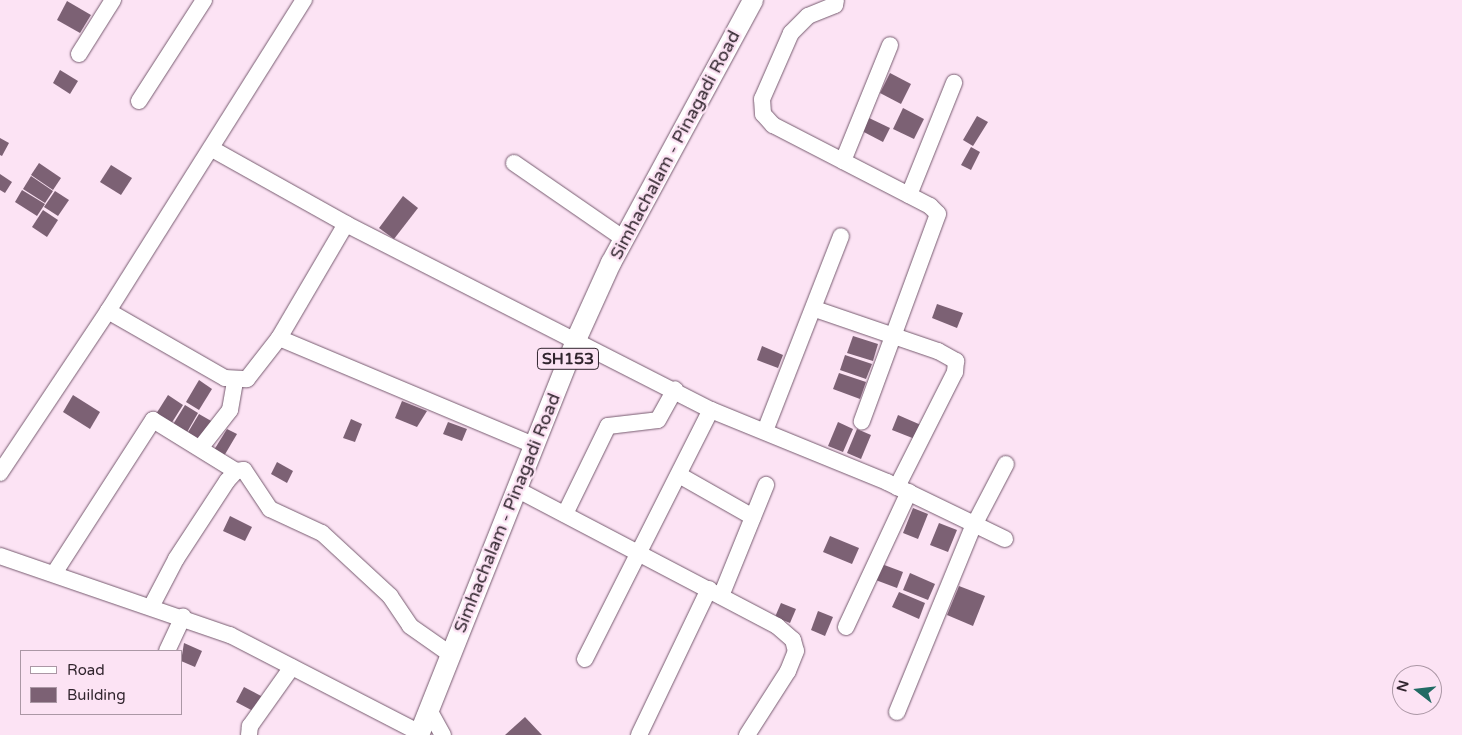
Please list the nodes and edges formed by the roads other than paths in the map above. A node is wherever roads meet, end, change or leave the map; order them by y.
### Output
1 (113, 0) edge
2 (204, 0) edge
3 (303, 0) edge
4 (753, 0) edge
5 (836, 0) edge
6 (890, 45) dead end
7 (79, 54) dead end
8 (954, 83) dead end
9 (139, 101) dead end
10 (212, 149) junction
11 (843, 161) junction
12 (514, 163) dead end
13 (909, 195) junction
14 (346, 224) junction
15 (841, 236) dead end
16 (624, 239) junction
17 (815, 309) junction
18 (108, 311) junction
19 (279, 338) junction
20 (893, 338) junction
21 (576, 340) junction
22 (235, 381) junction
23 (675, 389) junction
24 (711, 410) junction
25 (862, 421) dead end
26 (765, 430) junction
27 (534, 445) junction
28 (201, 447) junction
29 (1006, 464) dead end
30 (236, 470) junction
31 (0, 473) edge
32 (679, 475) junction
33 (766, 485) dead end
34 (518, 490) junction
35 (903, 490) junction
36 (566, 514) junction
37 (753, 517) junction
38 (974, 527) junction
39 (1005, 539) dead end
40 (641, 553) junction
41 (0, 556) edge
42 (55, 572) junction
43 (715, 592) junction
44 (152, 606) junction
45 (182, 617) junction
46 (846, 627) dead end
47 (167, 650) edge
48 (450, 654) junction
49 (585, 660) dead end
50 (292, 667) junction
51 (429, 710) junction
52 (897, 712) dead end
53 (419, 734) edge
54 (249, 735) edge
55 (443, 735) edge
56 (639, 735) edge
57 (748, 735) edge

1 - 7 street
2 - 9 street
3 - 10 street
4 - 16 main road, Simhachalam - Pinagadi Road / SH153
5 - 11 street
6 - 11 street
8 - 13 street
10 - 14 street
10 - 18 street
11 - 13 street
12 - 16 street
13 - 20 street
14 - 19 street
14 - 21 street
15 - 17 street
16 - 21 main road, Simhachalam - Pinagadi Road / SH153
17 - 20 street
17 - 26 street
18 - 22 street
18 - 31 street
19 - 22 street
19 - 27 street
20 - 25 street
20 - 35 street
21 - 23 street
21 - 27 main road, Simhachalam - Pinagadi Road / SH153
22 - 28 street
23 - 24 street
23 - 36 street
24 - 26 street
24 - 32 street
26 - 35 street
27 - 34 main road, Simhachalam - Pinagadi Road / SH153
28 - 30 street
28 - 42 street
29 - 38 street
30 - 44 street
30 - 48 street
32 - 37 street
32 - 40 street
33 - 37 street
34 - 36 street
34 - 48 main road, Simhachalam - Pinagadi Road / SH153
35 - 38 street
35 - 46 street
36 - 40 street
37 - 43 street
38 - 39 street
38 - 52 street
40 - 43 street
40 - 49 street
41 - 42 street
42 - 44 street
43 - 56 street
43 - 57 street
44 - 45 street
45 - 47 street
45 - 50 street
48 - 51 main road, Simhachalam - Pinagadi Road / SH153
50 - 53 street
50 - 54 street
51 - 53 main road, Simhachalam - Pinagadi Road / SH153
51 - 55 street

